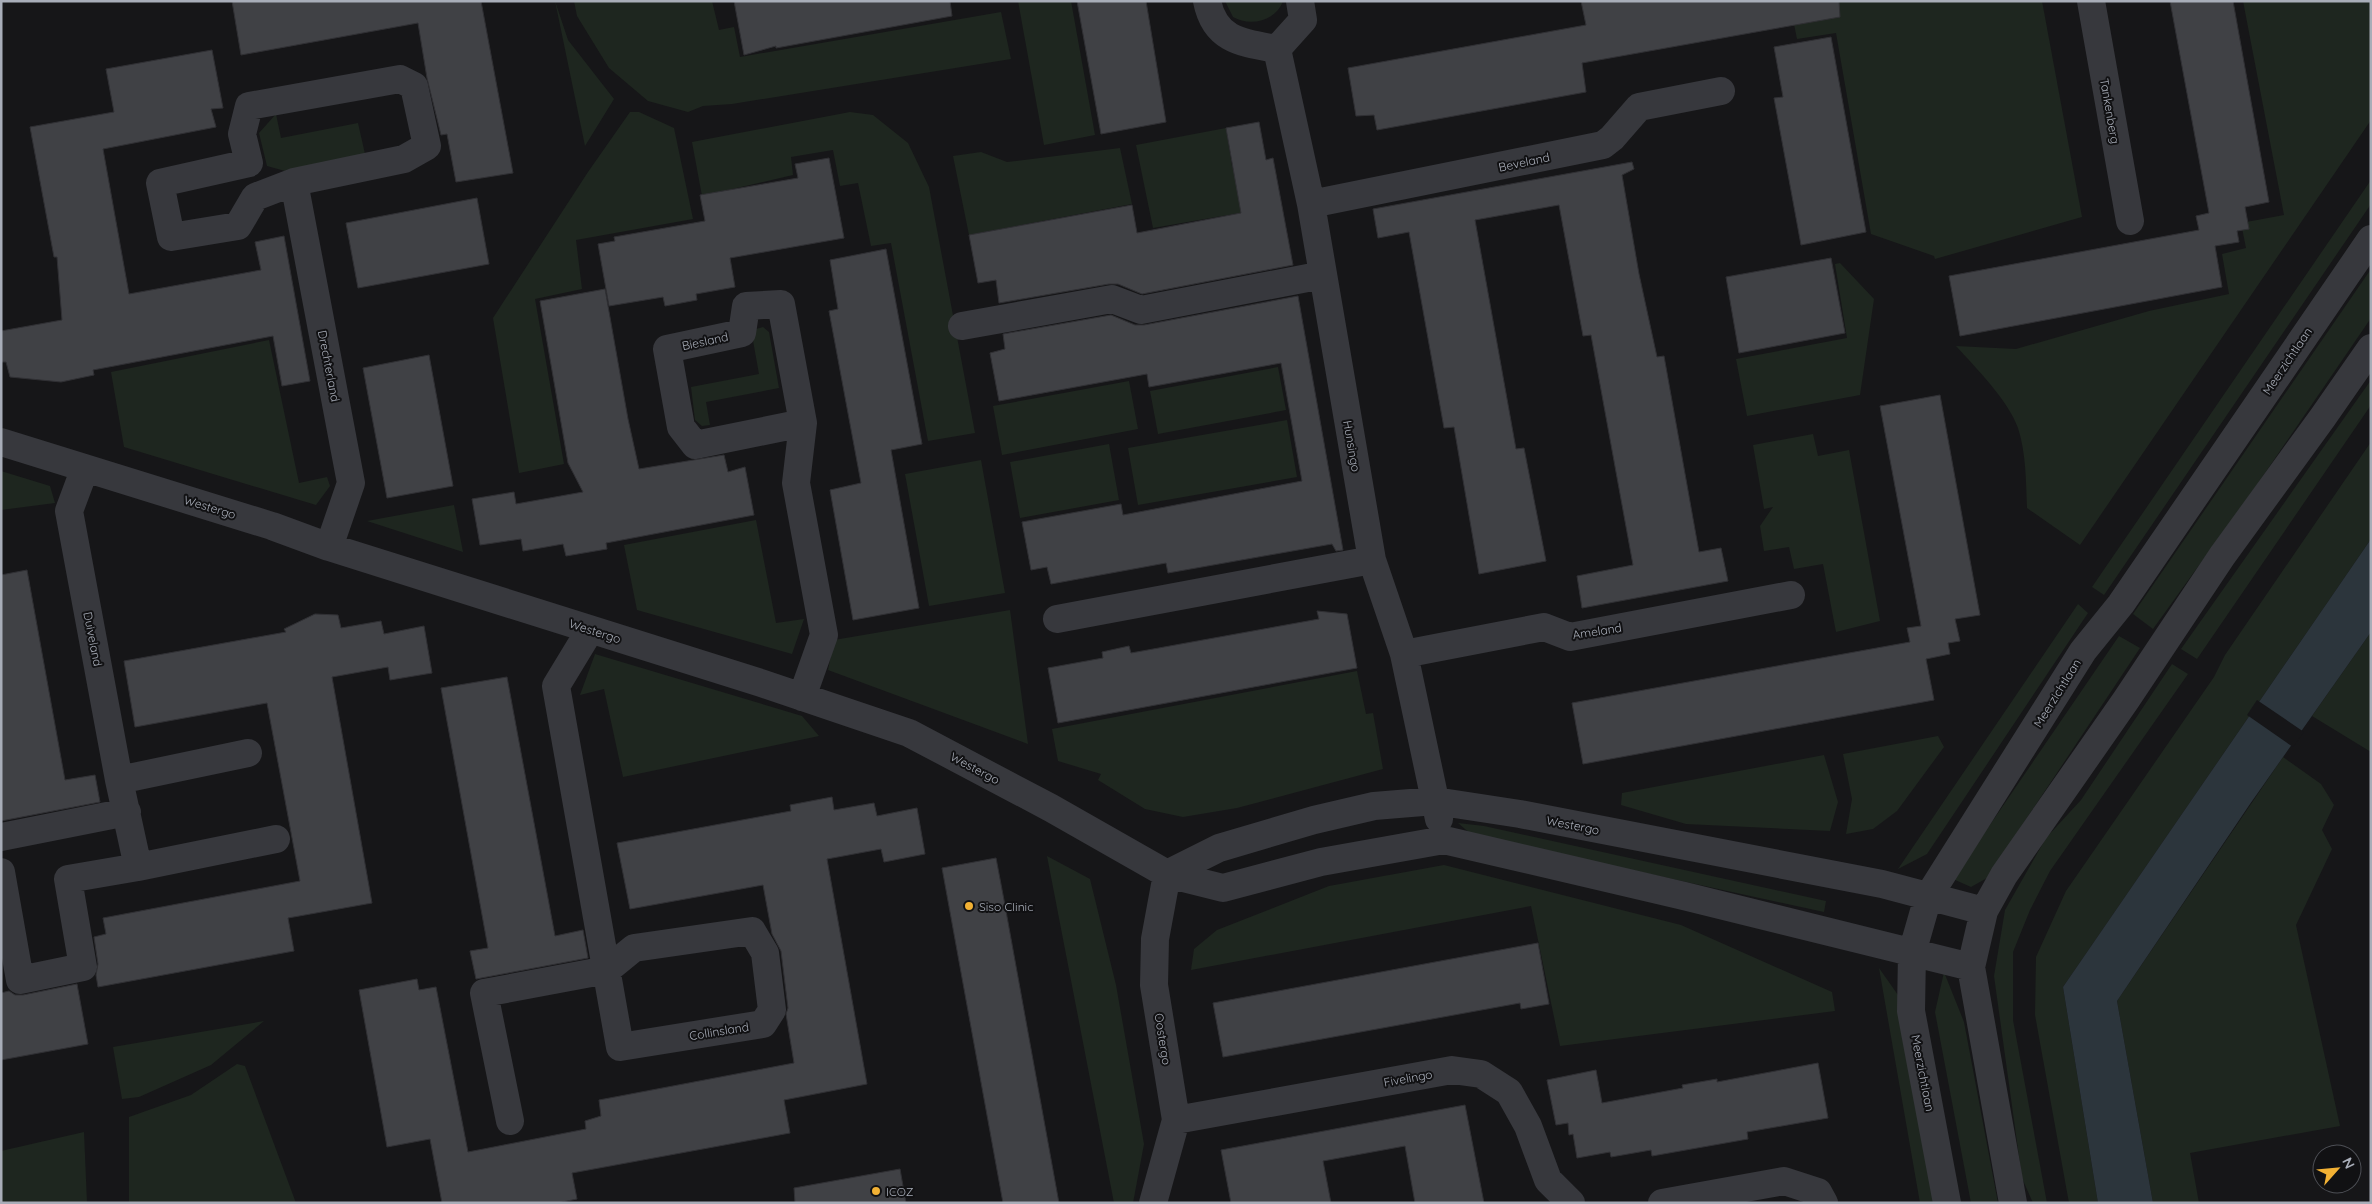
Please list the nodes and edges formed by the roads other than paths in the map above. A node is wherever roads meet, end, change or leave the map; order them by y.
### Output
1 (1207, 1) edge
2 (1300, 1) edge
3 (2091, 1) edge
4 (1277, 49) junction
5 (1720, 91) dead end
6 (249, 162) junction
7 (294, 182) junction
8 (256, 197) junction
9 (1311, 204) junction
10 (2130, 222) dead end
11 (2371, 239) edge
12 (1323, 275) junction
13 (962, 326) dead end
14 (2371, 348) edge
15 (802, 423) junction
16 (1, 442) edge
17 (85, 468) junction
18 (329, 547) junction
19 (1372, 560) junction
20 (1791, 595) dead end
21 (1056, 619) dead end
22 (590, 630) junction
23 (1404, 654) junction
24 (802, 697) junction
25 (248, 753) dead end
26 (120, 780) junction
27 (1435, 801) junction
28 (127, 812) junction
29 (1, 837) edge
30 (276, 839) dead end
31 (1444, 840) junction
32 (138, 867) junction
33 (1, 872) edge
34 (1167, 874) junction
35 (1928, 896) junction
36 (1984, 911) junction
37 (1912, 953) junction
38 (1971, 967) junction
39 (607, 970) junction
40 (1176, 1120) junction
41 (510, 1121) dead end
42 (1153, 1203) edge
43 (1571, 1203) edge
44 (1662, 1203) edge
45 (1824, 1203) edge
46 (1947, 1203) edge
47 (2013, 1203) edge

1 - 4 street
2 - 4 street
3 - 10 street, Tankenberg
4 - 9 street, Hunsingo
5 - 9 street, Beveland
6 - 7 street
6 - 8 street
6 - 8 street
7 - 8 street
7 - 18 street, Drechterland
9 - 12 street, Hunsingo
11 - 35 street, Meerzichtlaan
12 - 13 street
12 - 19 street, Hunsingo
14 - 36 street
15 - 15 street, Biesland
15 - 24 street, Biesland
16 - 17 street, Westergo
17 - 18 street, Westergo
17 - 26 street, Duiveland
18 - 22 street, Westergo
19 - 21 street
19 - 23 street, Hunsingo
20 - 23 street, Ameland
22 - 24 street, Westergo
22 - 39 street, Collinsland
23 - 27 street, Hunsingo
24 - 34 street, Westergo
25 - 26 street
26 - 28 street, Duiveland
27 - 31 street, Hunsingo
27 - 34 street, Westergo
27 - 35 street, Westergo
28 - 29 street
28 - 32 street, Duiveland
30 - 32 street
31 - 34 street, Westergo
31 - 37 street, Westergo
32 - 33 street
34 - 40 street, Oostergo
35 - 36 street, Westergo
35 - 37 street, Meerzichtlaan
36 - 38 street
37 - 38 street, Westergo
37 - 46 street, Meerzichtlaan
38 - 47 street
39 - 39 street, Collinsland
39 - 41 street, Collinsland
40 - 42 street, Oostergo
40 - 43 street, Fivelingo
44 - 45 street

